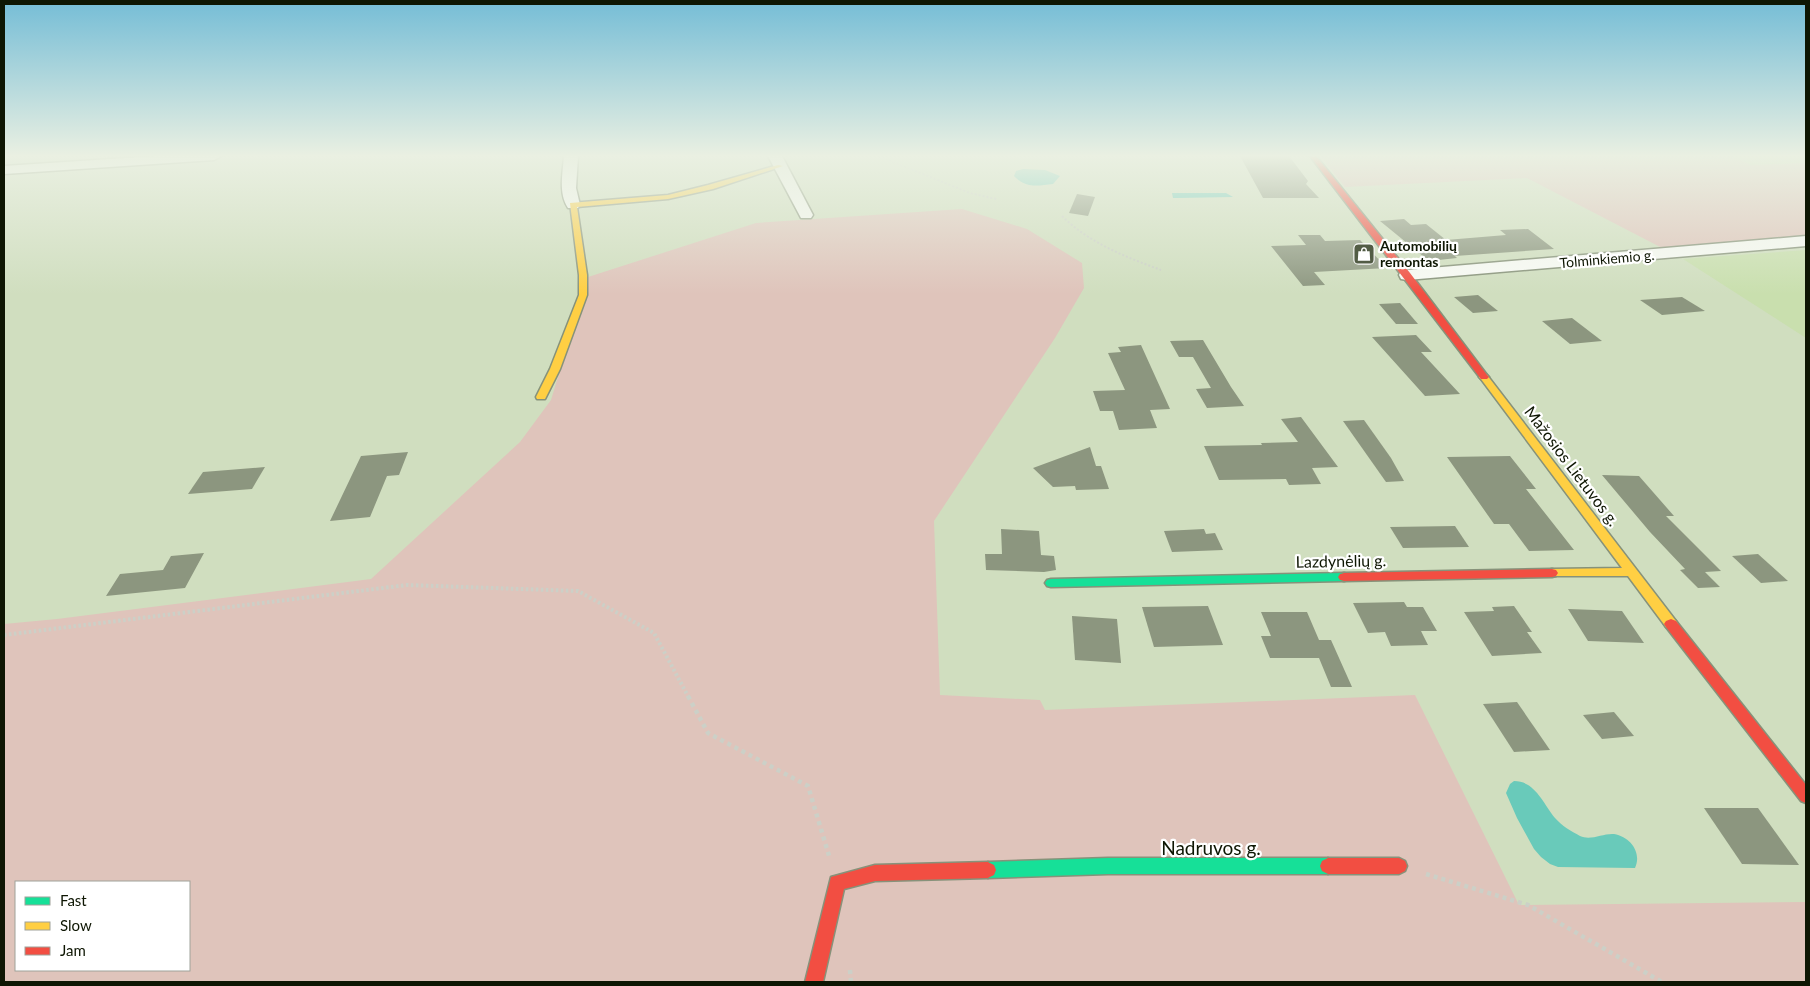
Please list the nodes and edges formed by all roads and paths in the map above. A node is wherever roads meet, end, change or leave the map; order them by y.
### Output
1 (572, 202) edge
2 (587, 202) edge
3 (799, 202) edge
4 (1349, 202) edge
5 (573, 205) junction
6 (806, 215) dead end
7 (1062, 216) dead end
8 (1806, 241) edge
9 (1161, 270) dead end
10 (1407, 275) junction
11 (541, 397) dead end
12 (1631, 572) junction
13 (1052, 583) dead end
14 (4, 635) edge
15 (808, 786) dead end
16 (1806, 796) edge
17 (1399, 866) joint
18 (814, 982) edge
19 (1662, 982) edge

1 - 5 street
2 - 5 street
3 - 6 street
4 - 10 street, Mažosios Lietuvos g.
5 - 11 street
7 - 9 path
8 - 10 street, Tolminkiemio g.
10 - 12 street, Mažosios Lietuvos g.
12 - 13 street, Lazdynėlių g.
12 - 16 street, Mažosios Lietuvos g.
14 - 15 path
17 - 18 street, Nadruvos g.
17 - 19 path

